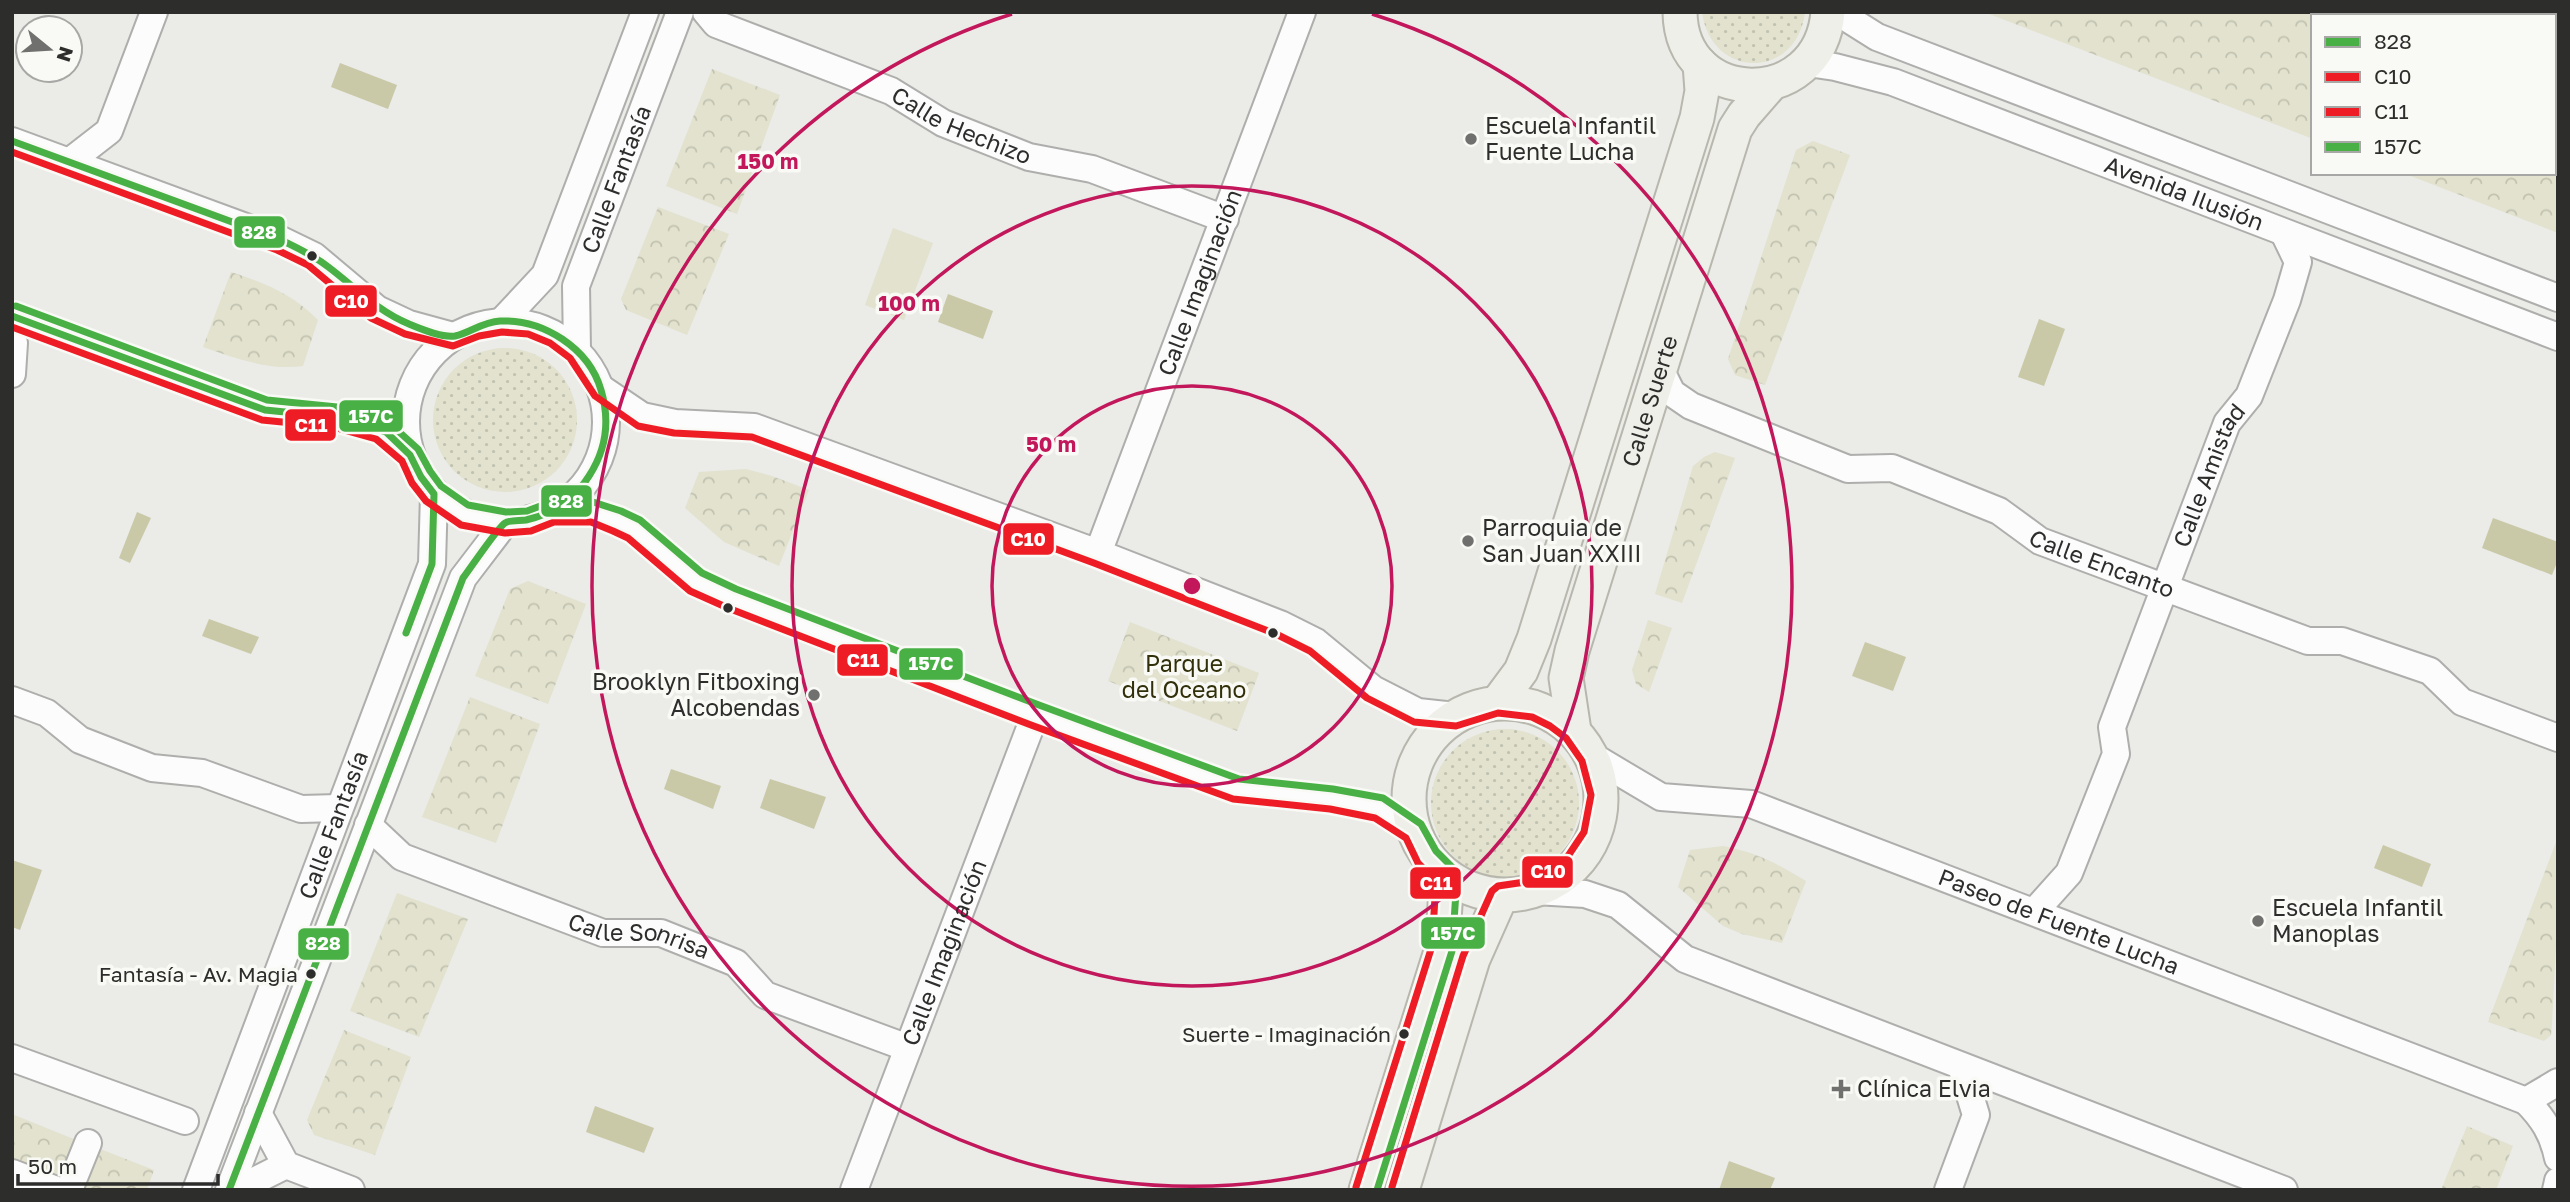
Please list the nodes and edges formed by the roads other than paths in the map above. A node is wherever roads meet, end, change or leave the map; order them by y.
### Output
1 (154, 12) edge
2 (645, 12) edge
3 (680, 12) edge
4 (706, 12) edge
5 (1302, 12) edge
6 (1828, 12) edge
7 (1843, 12) edge
8 (1676, 16) edge
9 (1808, 63) junction
10 (1700, 64) junction
11 (1771, 85) junction
12 (12, 141) edge
13 (69, 162) junction
14 (1225, 219) junction
15 (2284, 233) junction
16 (2558, 298) edge
17 (12, 316) edge
18 (502, 321) junction
19 (453, 336) junction
20 (12, 337) edge
21 (2558, 337) edge
22 (577, 350) junction
23 (1660, 369) junction
24 (12, 374) edge
25 (602, 389) junction
26 (410, 455) junction
27 (434, 494) junction
28 (552, 512) junction
29 (505, 523) junction
30 (1098, 553) junction
31 (2166, 587) junction
32 (12, 700) edge
33 (1498, 702) junction
34 (1035, 715) junction
35 (1455, 716) junction
36 (2558, 738) edge
37 (1583, 744) junction
38 (338, 808) junction
39 (368, 825) junction
40 (1414, 831) junction
41 (1447, 877) junction
42 (1536, 891) junction
43 (1501, 896) junction
44 (2035, 911) junction
45 (908, 1048) junction
46 (12, 1058) edge
47 (1961, 1066) junction
48 (2558, 1082) edge
49 (2526, 1101) junction
50 (228, 1103) junction
51 (258, 1113) junction
52 (2558, 1115) edge
53 (185, 1121) junction
54 (88, 1143) dead end
55 (2558, 1158) edge
56 (286, 1166) junction
57 (12, 1173) edge
58 (2558, 1181) edge
59 (199, 1182) edge
60 (56, 1190) edge
61 (69, 1190) edge
62 (229, 1190) edge
63 (236, 1190) edge
64 (351, 1190) edge
65 (854, 1190) edge
66 (1366, 1190) edge
67 (1402, 1190) edge
68 (1948, 1190) edge
69 (2284, 1190) edge
70 (2556, 1190) edge

1 - 13 street
2 - 18 street, Calle Fantasía
3 - 22 street, Calle Fantasía
4 - 14 street, Calle Hechizo
5 - 14 street, Calle Imaginación
6 - 9 main road
7 - 16 street, Avenida Ilusión
8 - 10 main road
9 - 11 main road
9 - 15 street, Avenida Ilusión
10 - 11 main road
10 - 33 main road, Calle Suerte
11 - 23 main road, Calle Suerte
12 - 13 street
13 - 19 street
14 - 30 street, Calle Imaginación
15 - 21 street, Avenida Ilusión
15 - 31 street, Calle Amistad
17 - 26 street
18 - 19 street
18 - 22 street
19 - 26 street
20 - 24 street
22 - 25 street
23 - 31 street, Calle Encanto
23 - 37 main road, Calle Suerte
25 - 28 street
25 - 30 street
26 - 27 street
27 - 29 street
27 - 38 street, Calle Fantasía
28 - 29 street
28 - 34 street
29 - 39 street, Calle Fantasía
30 - 35 street
31 - 36 street, Calle Encanto
31 - 44 street, Calle Amistad
32 - 38 street
33 - 35 main road
33 - 37 main road
34 - 40 street
34 - 45 street, Calle Imaginación
35 - 40 main road
37 - 42 main road
37 - 44 street, Paseo de Fuente Lucha
38 - 50 street, Calle Fantasía
39 - 45 street, Calle Sonrisa
39 - 51 street, Calle Fantasía
40 - 41 main road
41 - 43 main road
41 - 66 main road
42 - 43 main road
42 - 47 street
43 - 67 main road
44 - 49 street, Paseo de Fuente Lucha
45 - 65 street, Calle Imaginación
46 - 53 street
47 - 68 street
47 - 69 street
48 - 49 street
49 - 52 street
49 - 55 street, Paseo de Fuente Lucha
50 - 53 street
50 - 59 street, Calle Fantasía
51 - 56 street
51 - 62 street, Calle Fantasía
53 - 59 street
54 - 61 street
56 - 63 street
56 - 64 street
57 - 60 street
58 - 70 street

